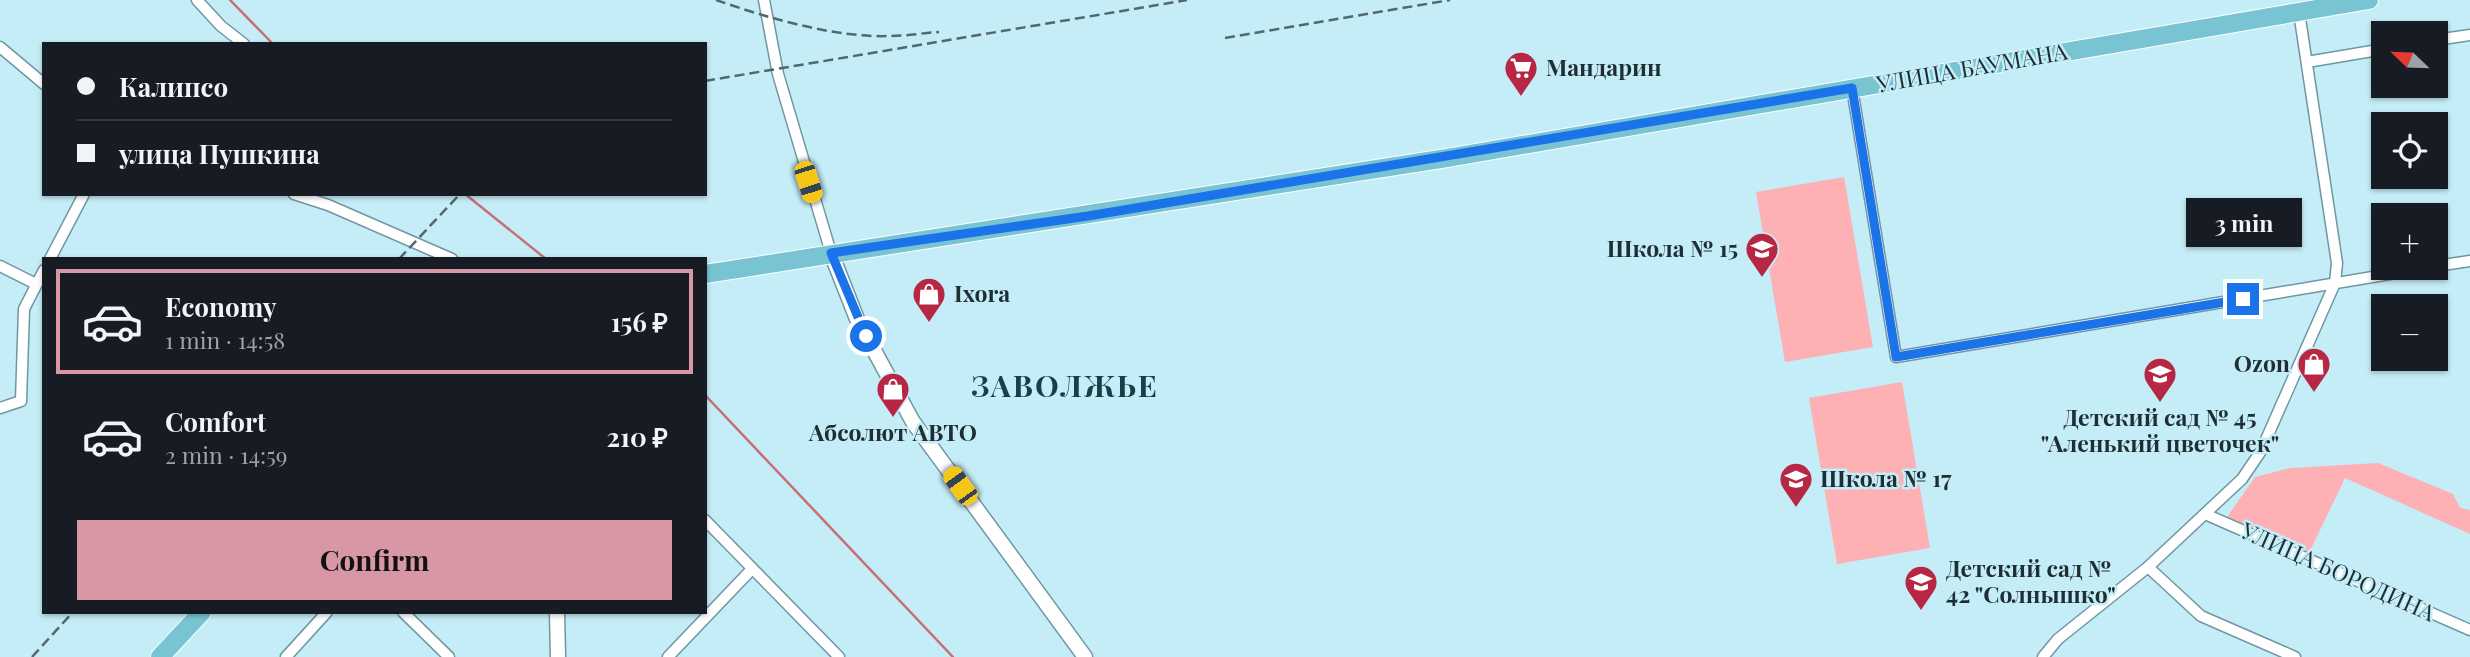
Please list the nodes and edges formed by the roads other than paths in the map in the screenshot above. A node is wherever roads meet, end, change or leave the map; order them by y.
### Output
1 (197, 0) edge
2 (764, 0) edge
3 (2369, 0) edge
4 (2299, 12) junction
5 (2470, 35) edge
6 (2448, 38) edge
7 (241, 42) edge
8 (0, 47) edge
9 (2371, 51) edge
10 (2306, 62) junction
11 (42, 82) edge
12 (1852, 88) junction
13 (83, 196) edge
14 (300, 196) edge
15 (333, 196) edge
16 (328, 205) junction
17 (831, 253) junction
18 (51, 257) edge
19 (447, 257) edge
20 (2470, 261) edge
21 (2448, 264) edge
22 (0, 266) edge
23 (42, 274) edge
24 (707, 274) edge
25 (2371, 277) edge
26 (2335, 283) junction
27 (36, 284) junction
28 (0, 408) edge
29 (2205, 513) junction
30 (707, 522) edge
31 (2148, 567) junction
32 (752, 569) junction
33 (200, 614) edge
34 (325, 614) edge
35 (405, 614) edge
36 (557, 614) edge
37 (2470, 630) edge
38 (160, 657) edge
39 (286, 657) edge
40 (449, 657) edge
41 (558, 657) edge
42 (668, 657) edge
43 (839, 657) edge
44 (1085, 657) edge
45 (2043, 657) edge
46 (2295, 657) edge

1 - 7 street
2 - 17 street
3 - 4 main road, УЛИЦА БАУМАНА
4 - 10 street
4 - 12 main road, УЛИЦА БАУМАНА
5 - 6 street
8 - 11 street
9 - 10 street
10 - 26 street
12 - 17 main road, УЛИЦА БАУМАНА
12 - 26 street
13 - 18 street
14 - 16 street
15 - 16 street
16 - 19 street
17 - 24 main road, УЛИЦА БАУМАНА
17 - 44 street
20 - 21 street
22 - 27 street
23 - 27 street
25 - 26 street
26 - 29 street
27 - 28 street
29 - 31 street
29 - 37 street, УЛИЦА БОРОДИНА
30 - 32 street
31 - 45 street
31 - 46 street
32 - 42 street
32 - 43 street
33 - 38 main road
34 - 39 street
35 - 40 street
36 - 41 street

